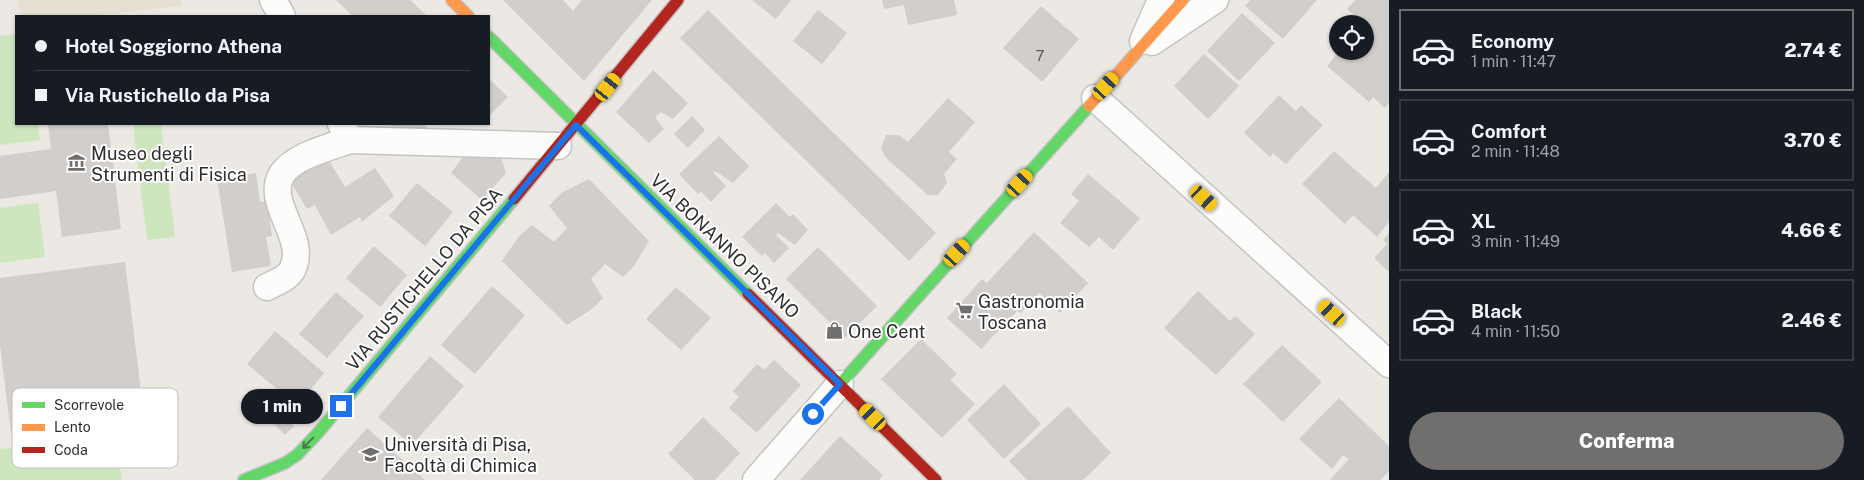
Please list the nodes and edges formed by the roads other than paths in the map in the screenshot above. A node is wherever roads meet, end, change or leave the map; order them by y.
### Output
1 (273, 0) edge
2 (452, 0) edge
3 (678, 0) edge
4 (1161, 0) edge
5 (1183, 0) edge
6 (1215, 0) edge
7 (281, 15) edge
8 (467, 15) edge
9 (490, 38) edge
10 (1138, 50) junction
11 (1096, 98) junction
12 (576, 125) junction
13 (345, 132) edge
14 (558, 146) junction
15 (267, 287) dead end
16 (1389, 364) edge
17 (840, 384) junction
18 (244, 480) edge
19 (756, 480) edge
20 (936, 480) edge

1 - 7 street
2 - 8 street
3 - 12 street, VIA RUSTICHELLO DA PISA
4 - 10 street
5 - 10 street
6 - 10 street
9 - 12 street, VIA BONANNO PISANO
10 - 11 street
11 - 16 street
11 - 17 street
12 - 14 street, VIA RUSTICHELLO DA PISA
12 - 17 street, VIA BONANNO PISANO
13 - 14 street
13 - 15 street
14 -> 18 street, VIA RUSTICHELLO DA PISA
17 - 19 street
17 - 20 street, VIA BONANNO PISANO

